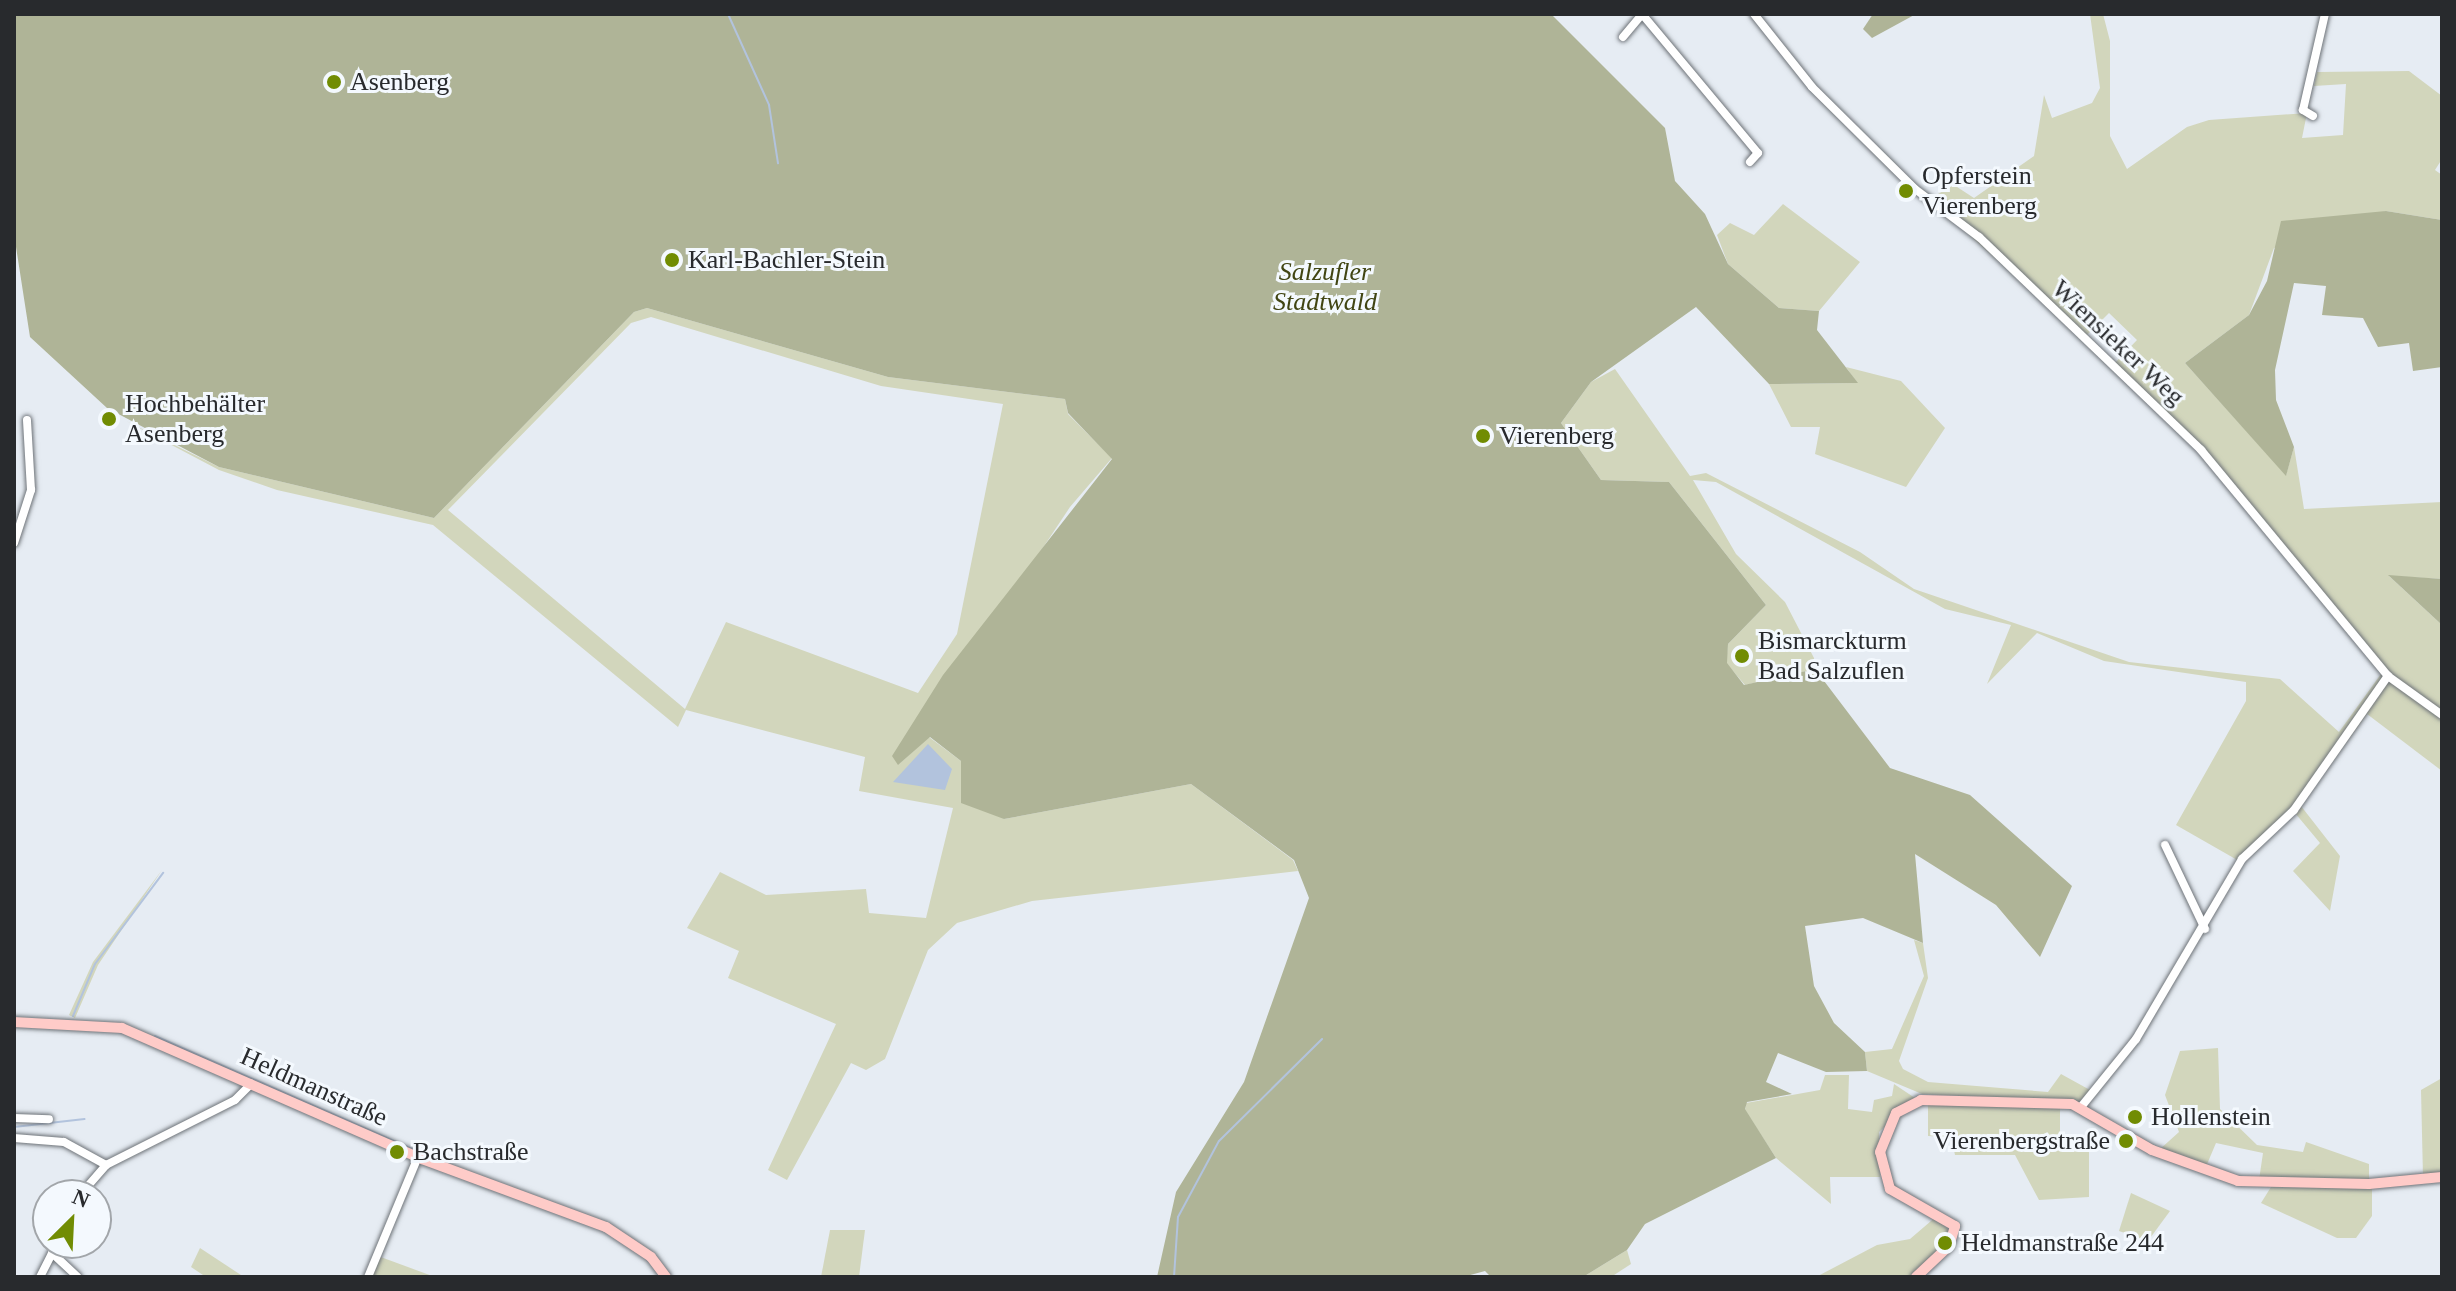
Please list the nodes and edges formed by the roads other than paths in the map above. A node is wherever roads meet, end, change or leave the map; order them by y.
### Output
1 (1754, 14) edge
2 (2325, 14) edge
3 (1623, 37) dead end
4 (2313, 116) dead end
5 (1750, 162) dead end
6 (27, 420) dead end
7 (14, 543) edge
8 (2388, 676) junction
9 (2442, 715) edge
10 (2165, 845) dead end
11 (2205, 929) junction
12 (14, 1022) edge
13 (251, 1084) junction
14 (2081, 1107) junction
15 (14, 1118) edge
16 (49, 1119) dead end
17 (14, 1138) edge
18 (418, 1157) junction
19 (106, 1165) junction
20 (2442, 1177) edge
21 (94, 1179) edge
22 (49, 1259) edge
23 (58, 1259) edge
24 (40, 1277) edge
25 (78, 1277) edge
26 (368, 1277) edge
27 (666, 1277) edge
28 (1916, 1277) edge

1 - 8 street, Wiensieker Weg
2 - 4 street
3 - 5 street
6 - 7 street
8 - 9 street, Wiensieker Weg
8 - 11 street
10 - 11 street
11 - 14 street
12 - 13 main road, Heldmanstraße
13 - 18 main road, Heldmanstraße
13 - 19 street
14 - 20 main road
14 - 28 main road
15 - 16 street
17 - 19 street
18 - 26 street
18 - 27 main road, Heldmanstraße
19 - 21 street
22 - 24 street
23 - 25 street

